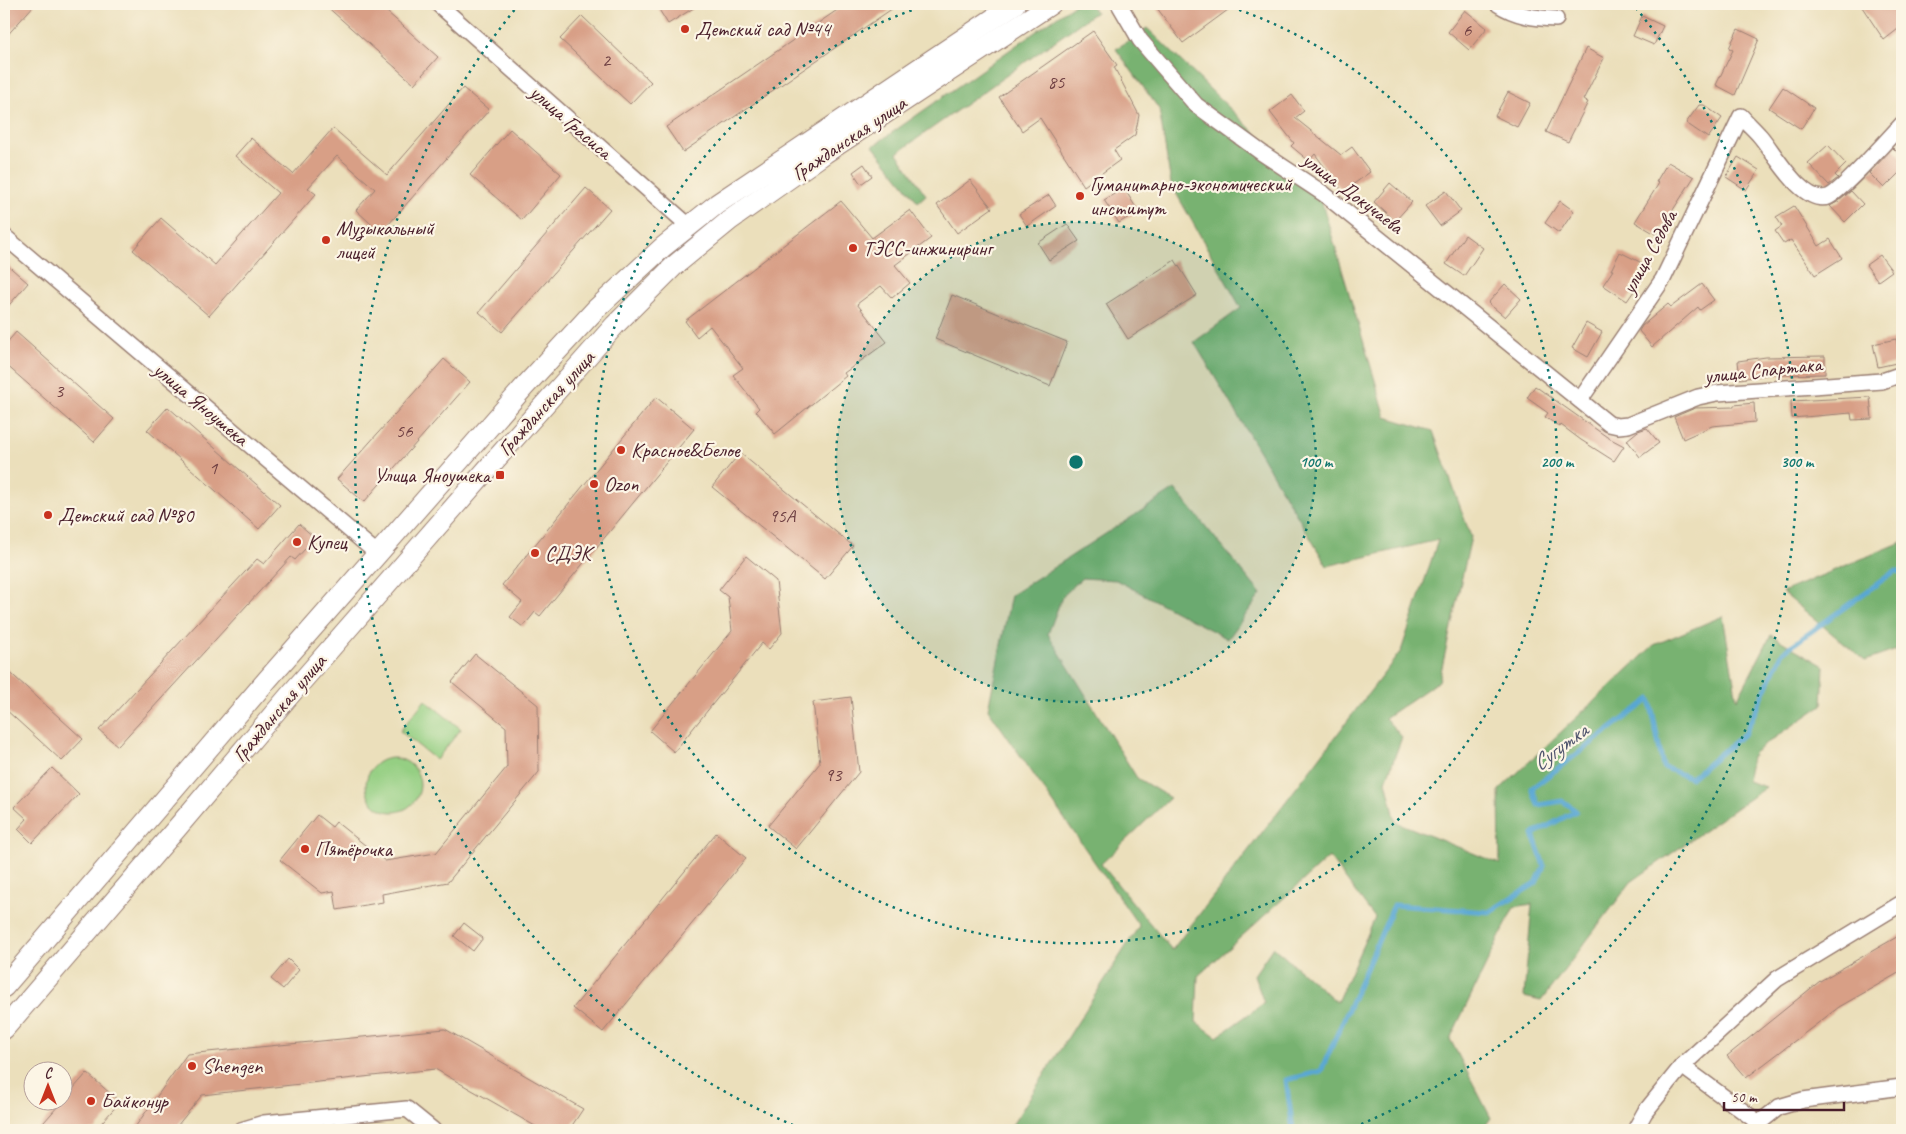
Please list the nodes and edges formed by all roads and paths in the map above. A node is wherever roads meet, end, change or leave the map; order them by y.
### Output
1 (438, 4) edge
2 (1015, 4) edge
3 (1051, 4) edge
4 (1119, 4) edge
5 (1498, 4) edge
6 (1556, 19) dead end
7 (1902, 124) edge
8 (688, 226) junction
9 (4, 236) edge
10 (704, 240) junction
11 (1902, 374) edge
12 (1580, 400) junction
13 (379, 554) junction
14 (398, 571) junction
15 (1902, 903) edge
16 (4, 987) edge
17 (4, 1029) edge
18 (1682, 1066) junction
19 (1902, 1088) edge
20 (242, 1130) edge
21 (433, 1130) edge
22 (1634, 1130) edge

1 - 8 street, улица Грасиса
2 - 8 main road, Гражданская улица
3 - 10 main road, Гражданская улица
4 - 12 street, улица Докучаева
5 - 6 street
7 - 12 street, улица Седова
8 - 10 main road, улица Грасиса
8 - 13 main road, Гражданская улица
9 - 13 street, улица Яноушека
10 - 14 main road, Гражданская улица
11 - 12 street, улица Спартака
13 - 14 main road, улица Яноушека
13 - 16 main road, Гражданская улица
14 - 17 main road, Гражданская улица
15 - 18 street
18 - 19 street
18 - 22 street
20 - 21 street

